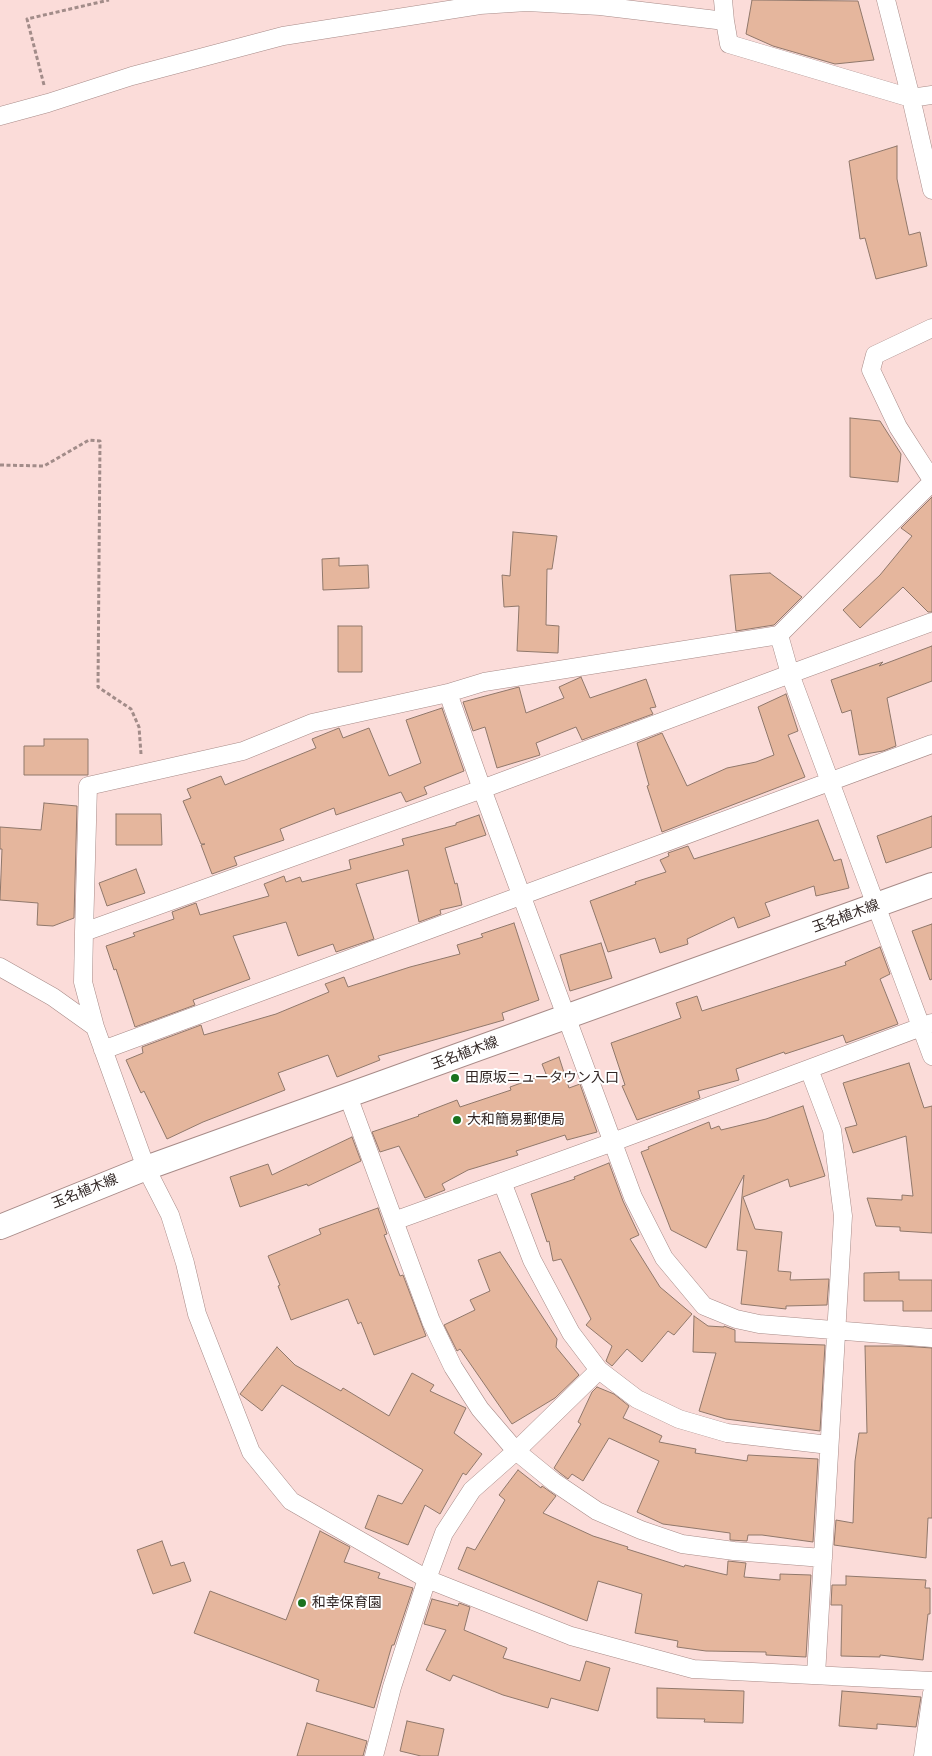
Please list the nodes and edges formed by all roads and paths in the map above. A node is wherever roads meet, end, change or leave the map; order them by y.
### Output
1 (109, 0) edge
2 (723, 0) edge
3 (886, 0) edge
4 (725, 21) junction
5 (932, 95) edge
6 (911, 98) junction
7 (48, 103) junction
8 (0, 116) edge
9 (932, 190) edge
10 (932, 328) edge
11 (0, 465) edge
12 (932, 481) edge
13 (932, 622) edge
14 (779, 635) junction
15 (790, 674) junction
16 (448, 693) junction
17 (932, 744) edge
18 (142, 762) dead end
19 (830, 781) junction
20 (482, 789) junction
21 (932, 885) edge
22 (522, 895) junction
23 (876, 906) junction
24 (84, 932) junction
25 (0, 968) edge
26 (566, 1018) junction
27 (927, 1025) edge
28 (96, 1027) junction
29 (103, 1050) junction
30 (932, 1056) edge
31 (809, 1069) junction
32 (348, 1096) junction
33 (613, 1142) junction
34 (146, 1168) junction
35 (502, 1182) junction
36 (394, 1221) junction
37 (0, 1226) edge
38 (836, 1329) junction
39 (932, 1338) edge
40 (599, 1370) junction
41 (829, 1445) junction
42 (516, 1451) junction
43 (823, 1558) junction
44 (427, 1579) junction
45 (816, 1675) junction
46 (932, 1681) edge
47 (932, 1693) edge
48 (374, 1756) edge
49 (923, 1756) edge

1 - 7 path
2 - 4 street
3 - 6 street
4 - 6 street
4 - 7 street
5 - 6 street
6 - 9 street
7 - 8 street
10 - 12 street
11 - 18 path
12 - 14 street
13 - 15 street
14 - 15 street
14 - 16 street
15 - 19 street
15 - 20 street
16 - 20 street
16 - 24 street
17 - 19 street
19 - 22 street
19 - 23 street
20 - 22 street
20 - 24 street
21 - 23 main road, 玉名植木線
22 - 26 street
22 - 29 street
23 - 26 main road, 玉名植木線
23 - 27 street
24 - 28 street
25 - 28 street
26 - 32 main road, 玉名植木線
26 - 33 street
27 - 30 street
27 - 31 street
28 - 29 street
29 - 34 street
31 - 33 street
31 - 38 street
32 - 34 main road, 玉名植木線
32 - 36 street
33 - 35 street
33 - 38 street
34 - 37 main road, 玉名植木線
34 - 44 street
35 - 36 street
35 - 40 street
36 - 42 street
38 - 39 street
38 - 41 street
40 - 41 street
40 - 42 street
41 - 43 street
42 - 43 street
42 - 44 street
43 - 45 street
44 - 45 street
44 - 48 street
45 - 46 street
47 - 49 street

